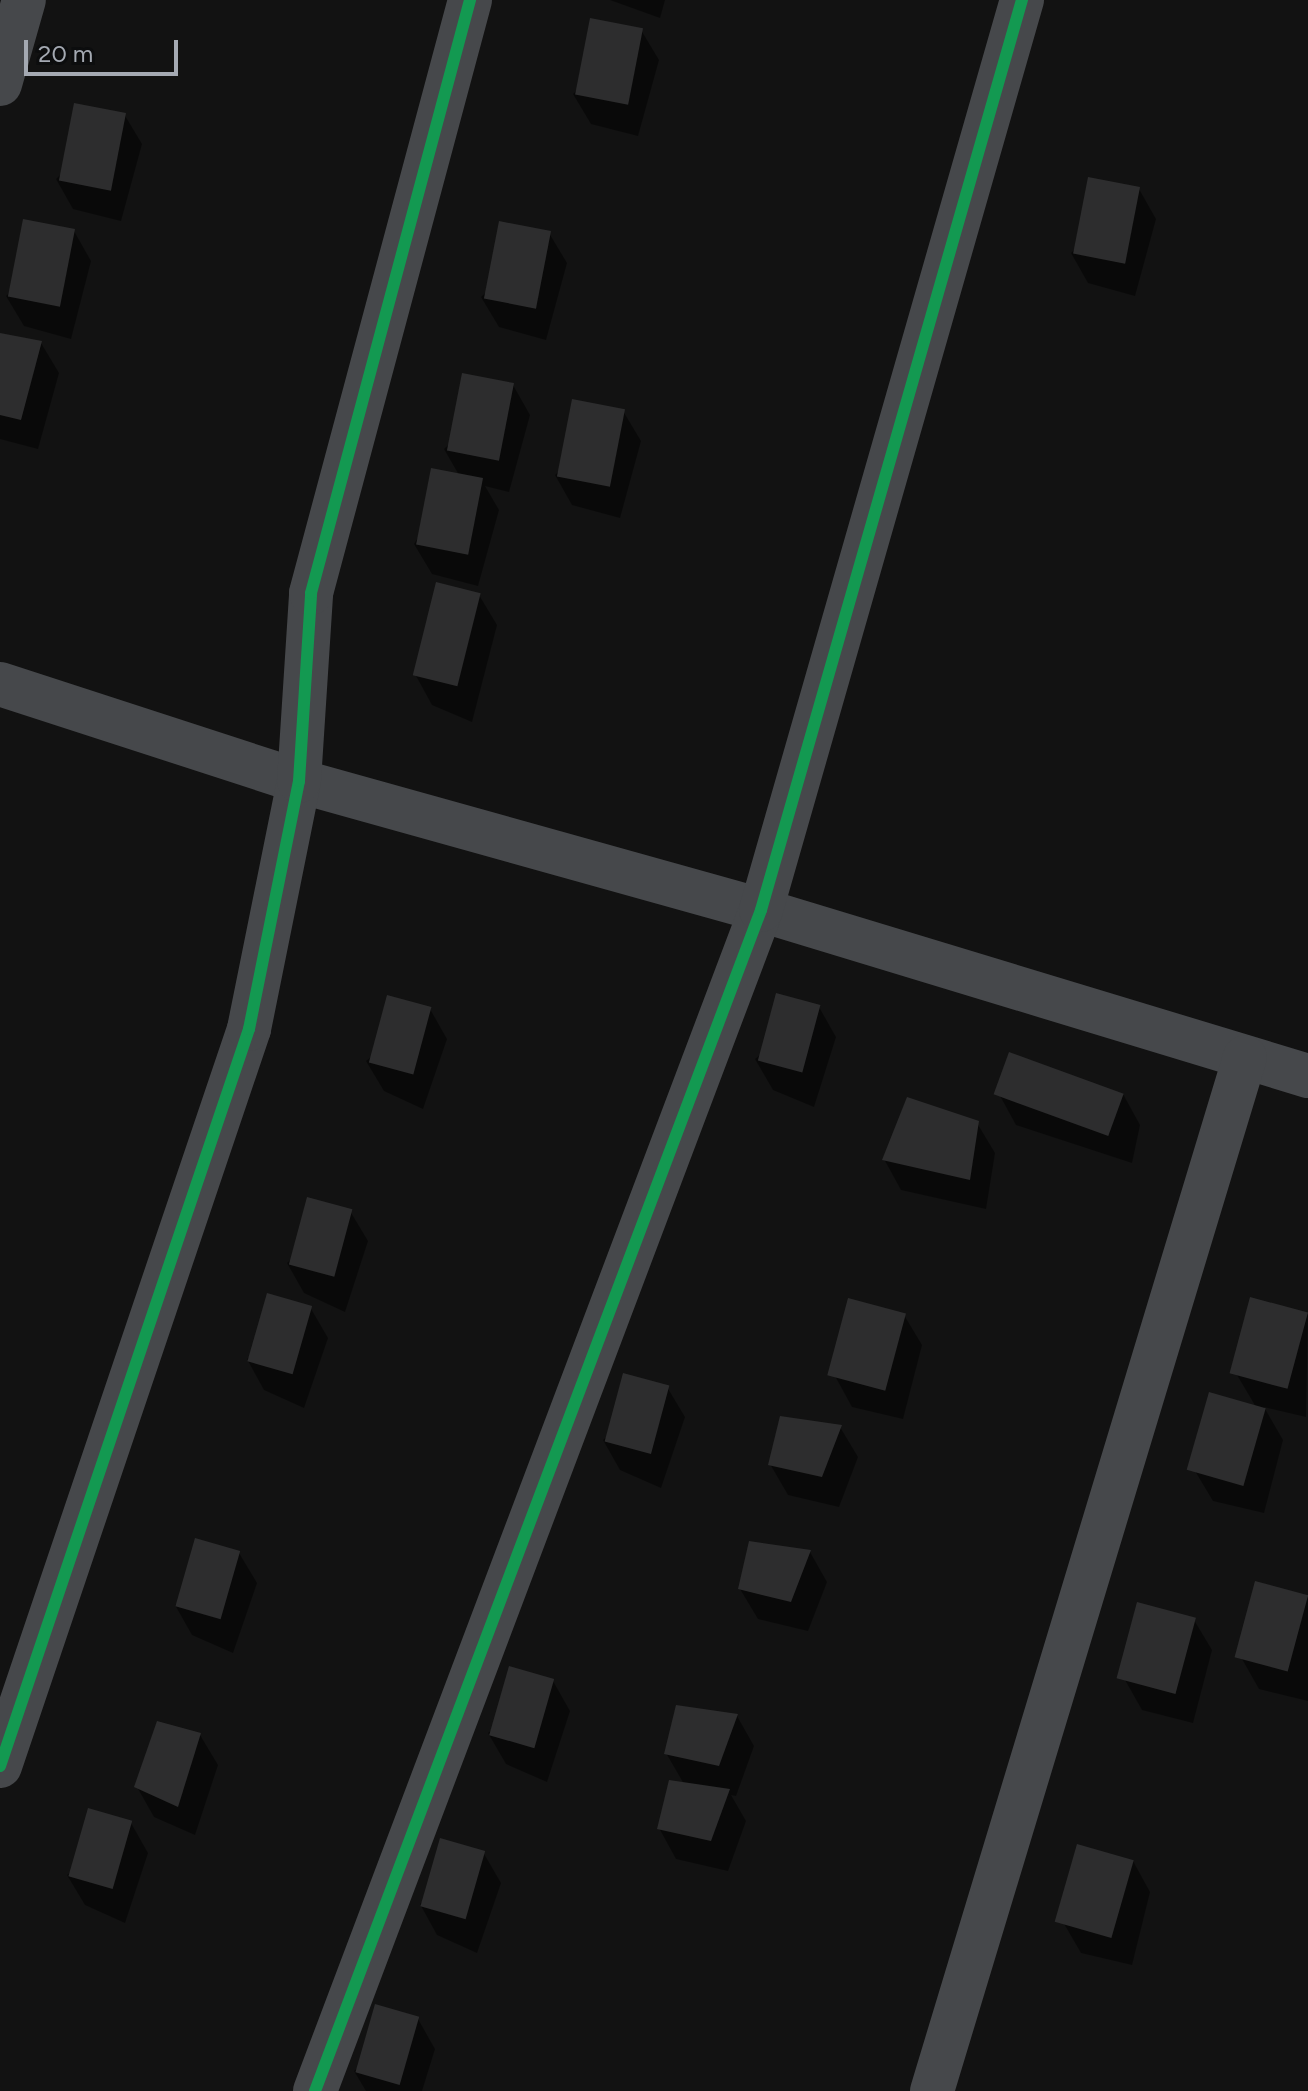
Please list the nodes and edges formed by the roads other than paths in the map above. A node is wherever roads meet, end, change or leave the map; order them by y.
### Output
1 (24, 0) edge
2 (470, 0) edge
3 (1022, 0) edge
4 (0, 84) edge
5 (0, 684) edge
6 (299, 781) junction
7 (761, 910) junction
8 (1245, 1057) junction
9 (1308, 1076) edge
10 (0, 1766) edge
11 (315, 2091) edge
12 (932, 2091) edge

1 - 4 street
2 - 6 street
3 - 7 street
5 - 6 street
6 - 7 street
6 - 10 street
7 - 8 street
7 - 11 street
8 - 9 street
8 - 12 street

